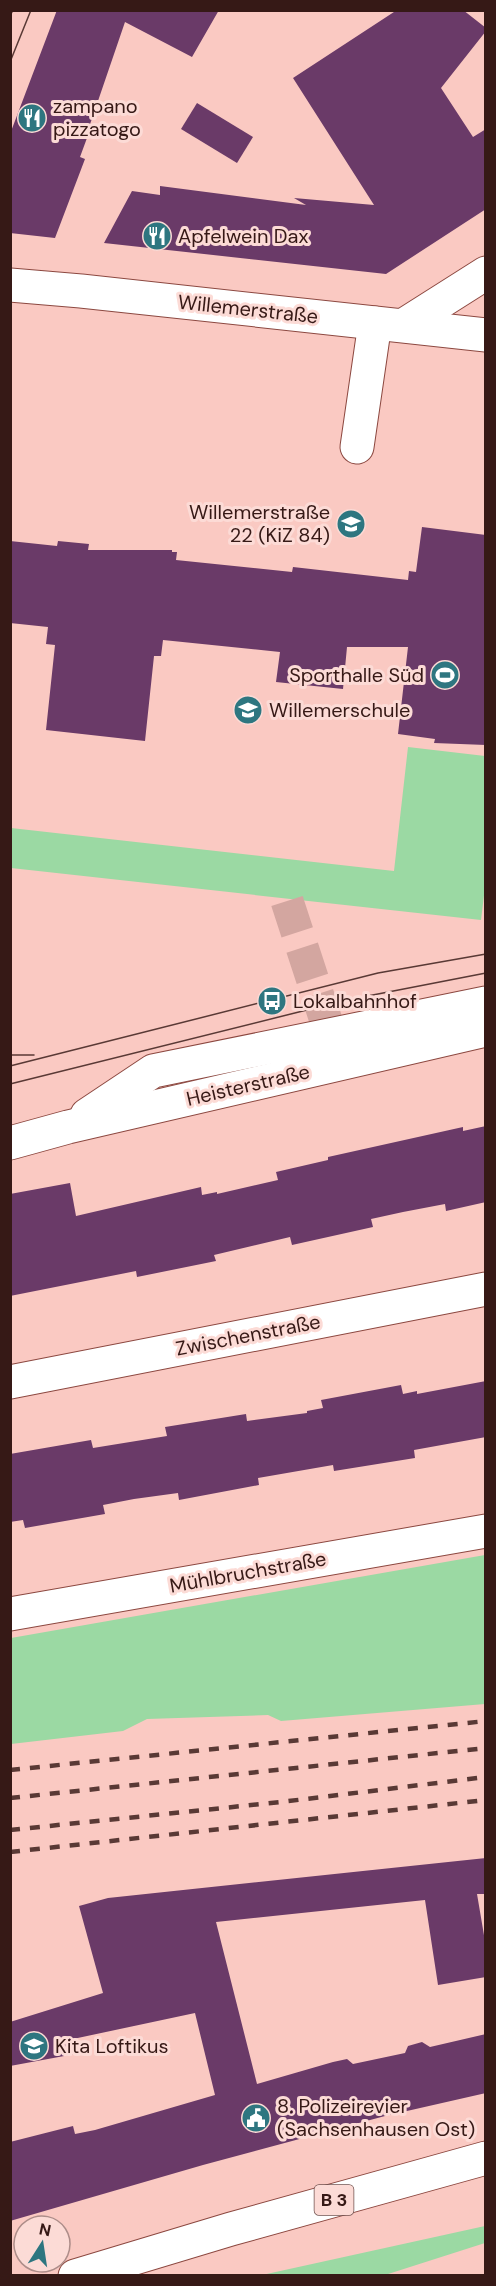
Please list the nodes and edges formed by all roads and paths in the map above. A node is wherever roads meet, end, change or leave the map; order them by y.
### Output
1 (486, 273) edge
2 (10, 285) edge
3 (389, 324) junction
4 (486, 335) edge
5 (357, 447) dead end
6 (486, 1003) edge
7 (486, 1030) edge
8 (68, 1127) junction
9 (10, 1143) edge
10 (486, 1289) edge
11 (10, 1382) edge
12 (486, 1531) edge
13 (10, 1614) edge
14 (486, 2158) edge
15 (75, 2276) edge

1 - 3 street
2 - 3 street, Willemerstraße
3 - 4 street, Willemerstraße
3 - 5 street
6 - 8 street
7 - 8 street, Heisterstraße
8 - 9 street, Heisterstraße
10 - 11 street, Zwischenstraße
12 - 13 street, Mühlbruchstraße
14 - 15 street, B 3

